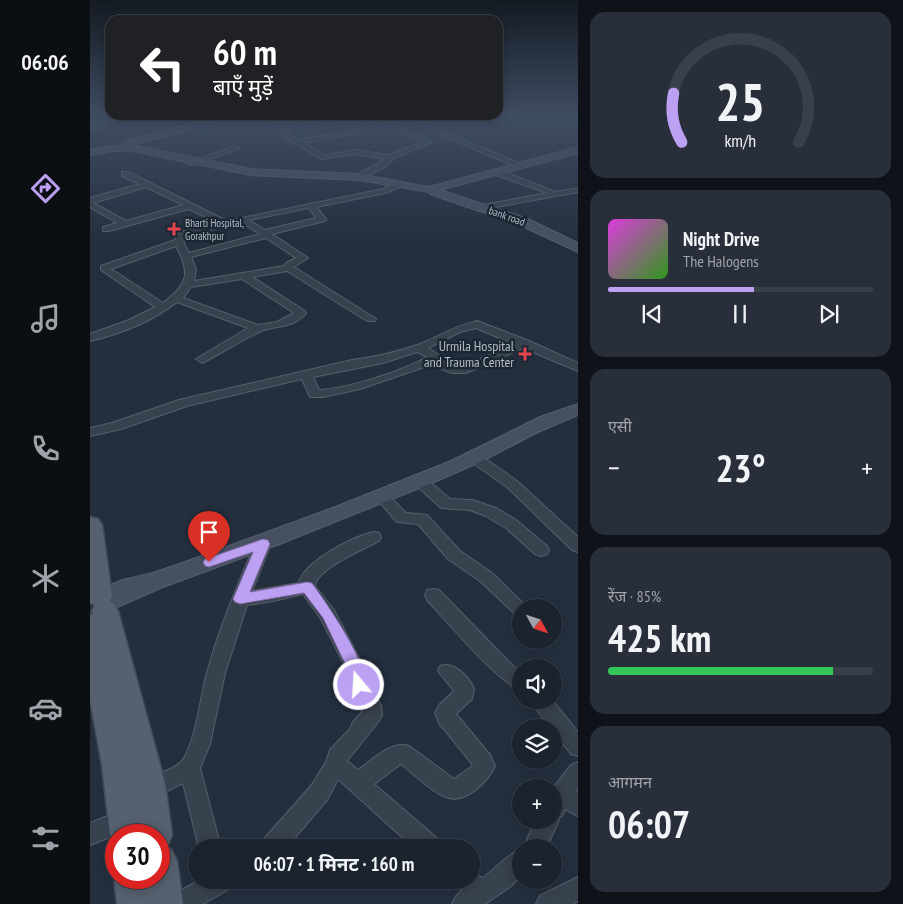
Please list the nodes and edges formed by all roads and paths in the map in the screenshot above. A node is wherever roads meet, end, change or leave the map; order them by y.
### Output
1 (169, 157) edge
2 (207, 157) edge
3 (389, 157) edge
4 (500, 157) edge
5 (553, 157) edge
6 (192, 162) junction
7 (522, 166) junction
8 (499, 173) junction
9 (125, 174) dead end
10 (360, 178) junction
11 (146, 185) junction
12 (398, 185) junction
13 (429, 190) junction
14 (578, 190) edge
15 (553, 194) junction
16 (90, 202) edge
17 (310, 205) junction
18 (190, 206) junction
19 (484, 208) junction
20 (286, 210) junction
21 (243, 220) junction
22 (125, 224) junction
23 (227, 224) junction
24 (305, 224) junction
25 (106, 229) dead end
26 (266, 234) junction
27 (178, 242) junction
28 (578, 248) edge
29 (186, 256) junction
30 (289, 268) junction
31 (244, 276) junction
32 (187, 285) junction
33 (177, 299) junction
34 (164, 308) junction
35 (371, 319) dead end
36 (257, 328) junction
37 (90, 338) edge
38 (525, 343) junction
39 (418, 348) junction
40 (202, 359) dead end
41 (432, 361) junction
42 (578, 367) edge
43 (306, 375) junction
44 (578, 409) edge
45 (90, 432) edge
46 (475, 458) junction
47 (420, 481) junction
48 (382, 497) junction
49 (90, 525) edge
50 (373, 537) dead end
51 (263, 544) junction
52 (578, 546) edge
53 (541, 550) dead end
54 (155, 581) joint
55 (307, 587) junction
56 (433, 595) dead end
57 (240, 599) junction
58 (512, 601) edge
59 (98, 606) edge
60 (447, 671) dead end
61 (512, 675) edge
62 (547, 709) edge
63 (578, 747) edge
64 (336, 764) junction
65 (190, 768) junction
66 (578, 772) edge
67 (358, 783) junction
68 (149, 790) junction
69 (562, 794) edge
70 (562, 801) edge
71 (578, 806) edge
72 (125, 824) edge
73 (154, 824) edge
74 (105, 832) edge
75 (90, 834) edge
76 (208, 839) edge
77 (278, 839) edge
78 (421, 839) edge
79 (512, 869) edge
80 (133, 889) edge
81 (162, 889) edge
82 (205, 889) edge
83 (578, 889) edge
84 (471, 892) edge
85 (135, 904) edge
86 (164, 904) edge
87 (179, 904) edge
88 (548, 904) edge

1 - 6 main road, bank road
2 - 6 street
3 - 10 street
4 - 7 street
5 - 7 main road
6 - 10 main road
6 - 12 main road, bank road
7 - 8 main road
8 - 13 main road
8 - 15 street
9 - 11 street
10 - 12 main road
11 - 16 street
11 - 18 street
12 - 13 main road, bank road
12 - 17 street
13 - 19 main road, bank road
14 - 15 street
15 - 19 street
16 - 22 street
17 - 20 street
17 - 24 street
18 - 22 street
18 - 23 street
19 - 28 main road, bank road
20 - 21 street
20 - 24 street
21 - 23 street
21 - 26 street
22 - 25 street
23 - 27 street
24 - 26 street
26 - 29 street
26 - 30 street
27 - 29 street
27 - 34 street
29 - 32 street
30 - 31 street
30 - 35 street
31 - 32 street
31 - 36 street
32 - 33 street
33 - 34 street
33 - 36 street
34 - 37 street
36 - 40 street
38 - 39 street
38 - 41 street
38 - 42 street
39 - 41 street
39 - 43 street
41 - 43 street
43 - 45 street
44 - 46 main road
46 - 47 main road
46 - 52 street
47 - 48 main road
47 - 53 street
48 - 51 main road
48 - 58 street
49 - 59 main road
50 - 55 street
51 - 54 main road
51 - 57 street
54 - 59 main road
55 - 57 street
55 - 64 street
56 - 61 street
57 - 65 street
59 - 68 main road
59 - 72 main road
60 - 67 street
62 - 63 street
64 - 67 street
64 - 77 street
65 - 68 street
65 - 76 street
66 - 69 street
67 - 78 street
68 - 73 main road
70 - 71 street
74 - 75 street
79 - 84 street
80 - 85 main road
81 - 86 main road
82 - 87 street
83 - 88 street

